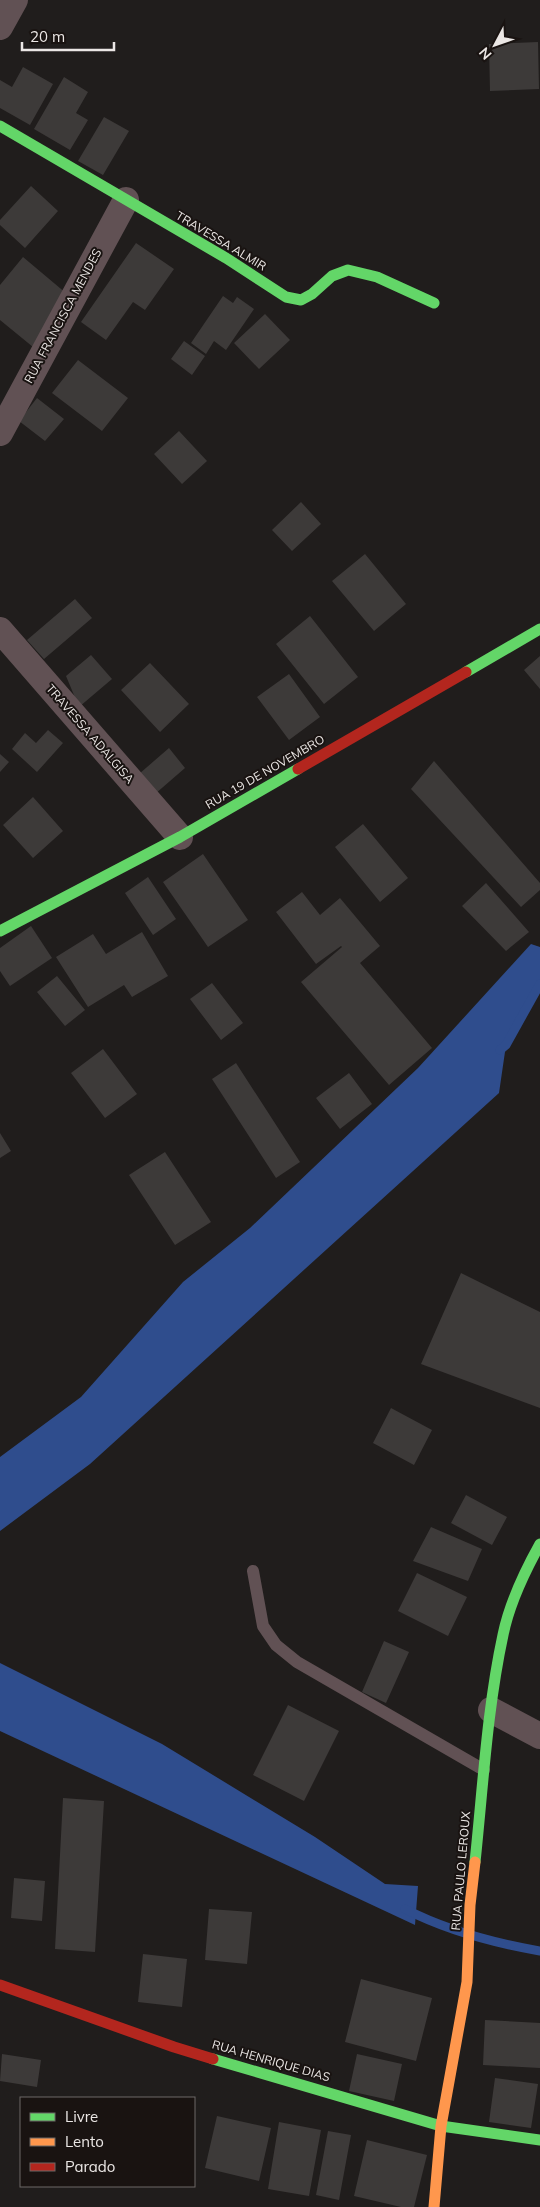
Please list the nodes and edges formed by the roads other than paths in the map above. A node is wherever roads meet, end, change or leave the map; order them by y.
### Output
1 (15, 0) edge
2 (0, 27) edge
3 (0, 126) edge
4 (126, 200) junction
5 (434, 303) dead end
6 (0, 432) edge
7 (540, 629) edge
8 (0, 630) edge
9 (180, 837) junction
10 (0, 931) edge
11 (540, 1544) edge
12 (253, 1571) dead end
13 (491, 1710) junction
14 (540, 1736) edge
15 (485, 1770) junction
16 (0, 1985) edge
17 (441, 2126) junction
18 (540, 2140) edge
19 (434, 2207) edge

1 - 2 street
3 - 4 street, TRAVESSA ALMIR
4 - 5 street, TRAVESSA ALMIR
4 - 6 street, RUA FRANCISCA MENDES
7 - 9 street, RUA 19 DE NOVEMBRO
8 - 9 street, TRAVESSA ADALGISA
9 - 10 street, RUA 19 DE NOVEMBRO
11 - 13 street, RUA PAULO LEROUX
12 - 15 lane
13 - 14 street
13 - 15 street, RUA PAULO LEROUX
15 - 17 street, RUA PAULO LEROUX
16 - 17 street, RUA HENRIQUE DIAS
17 - 18 street, RUA HENRIQUE DIAS
17 - 19 street, RUA PAULO LEROUX

